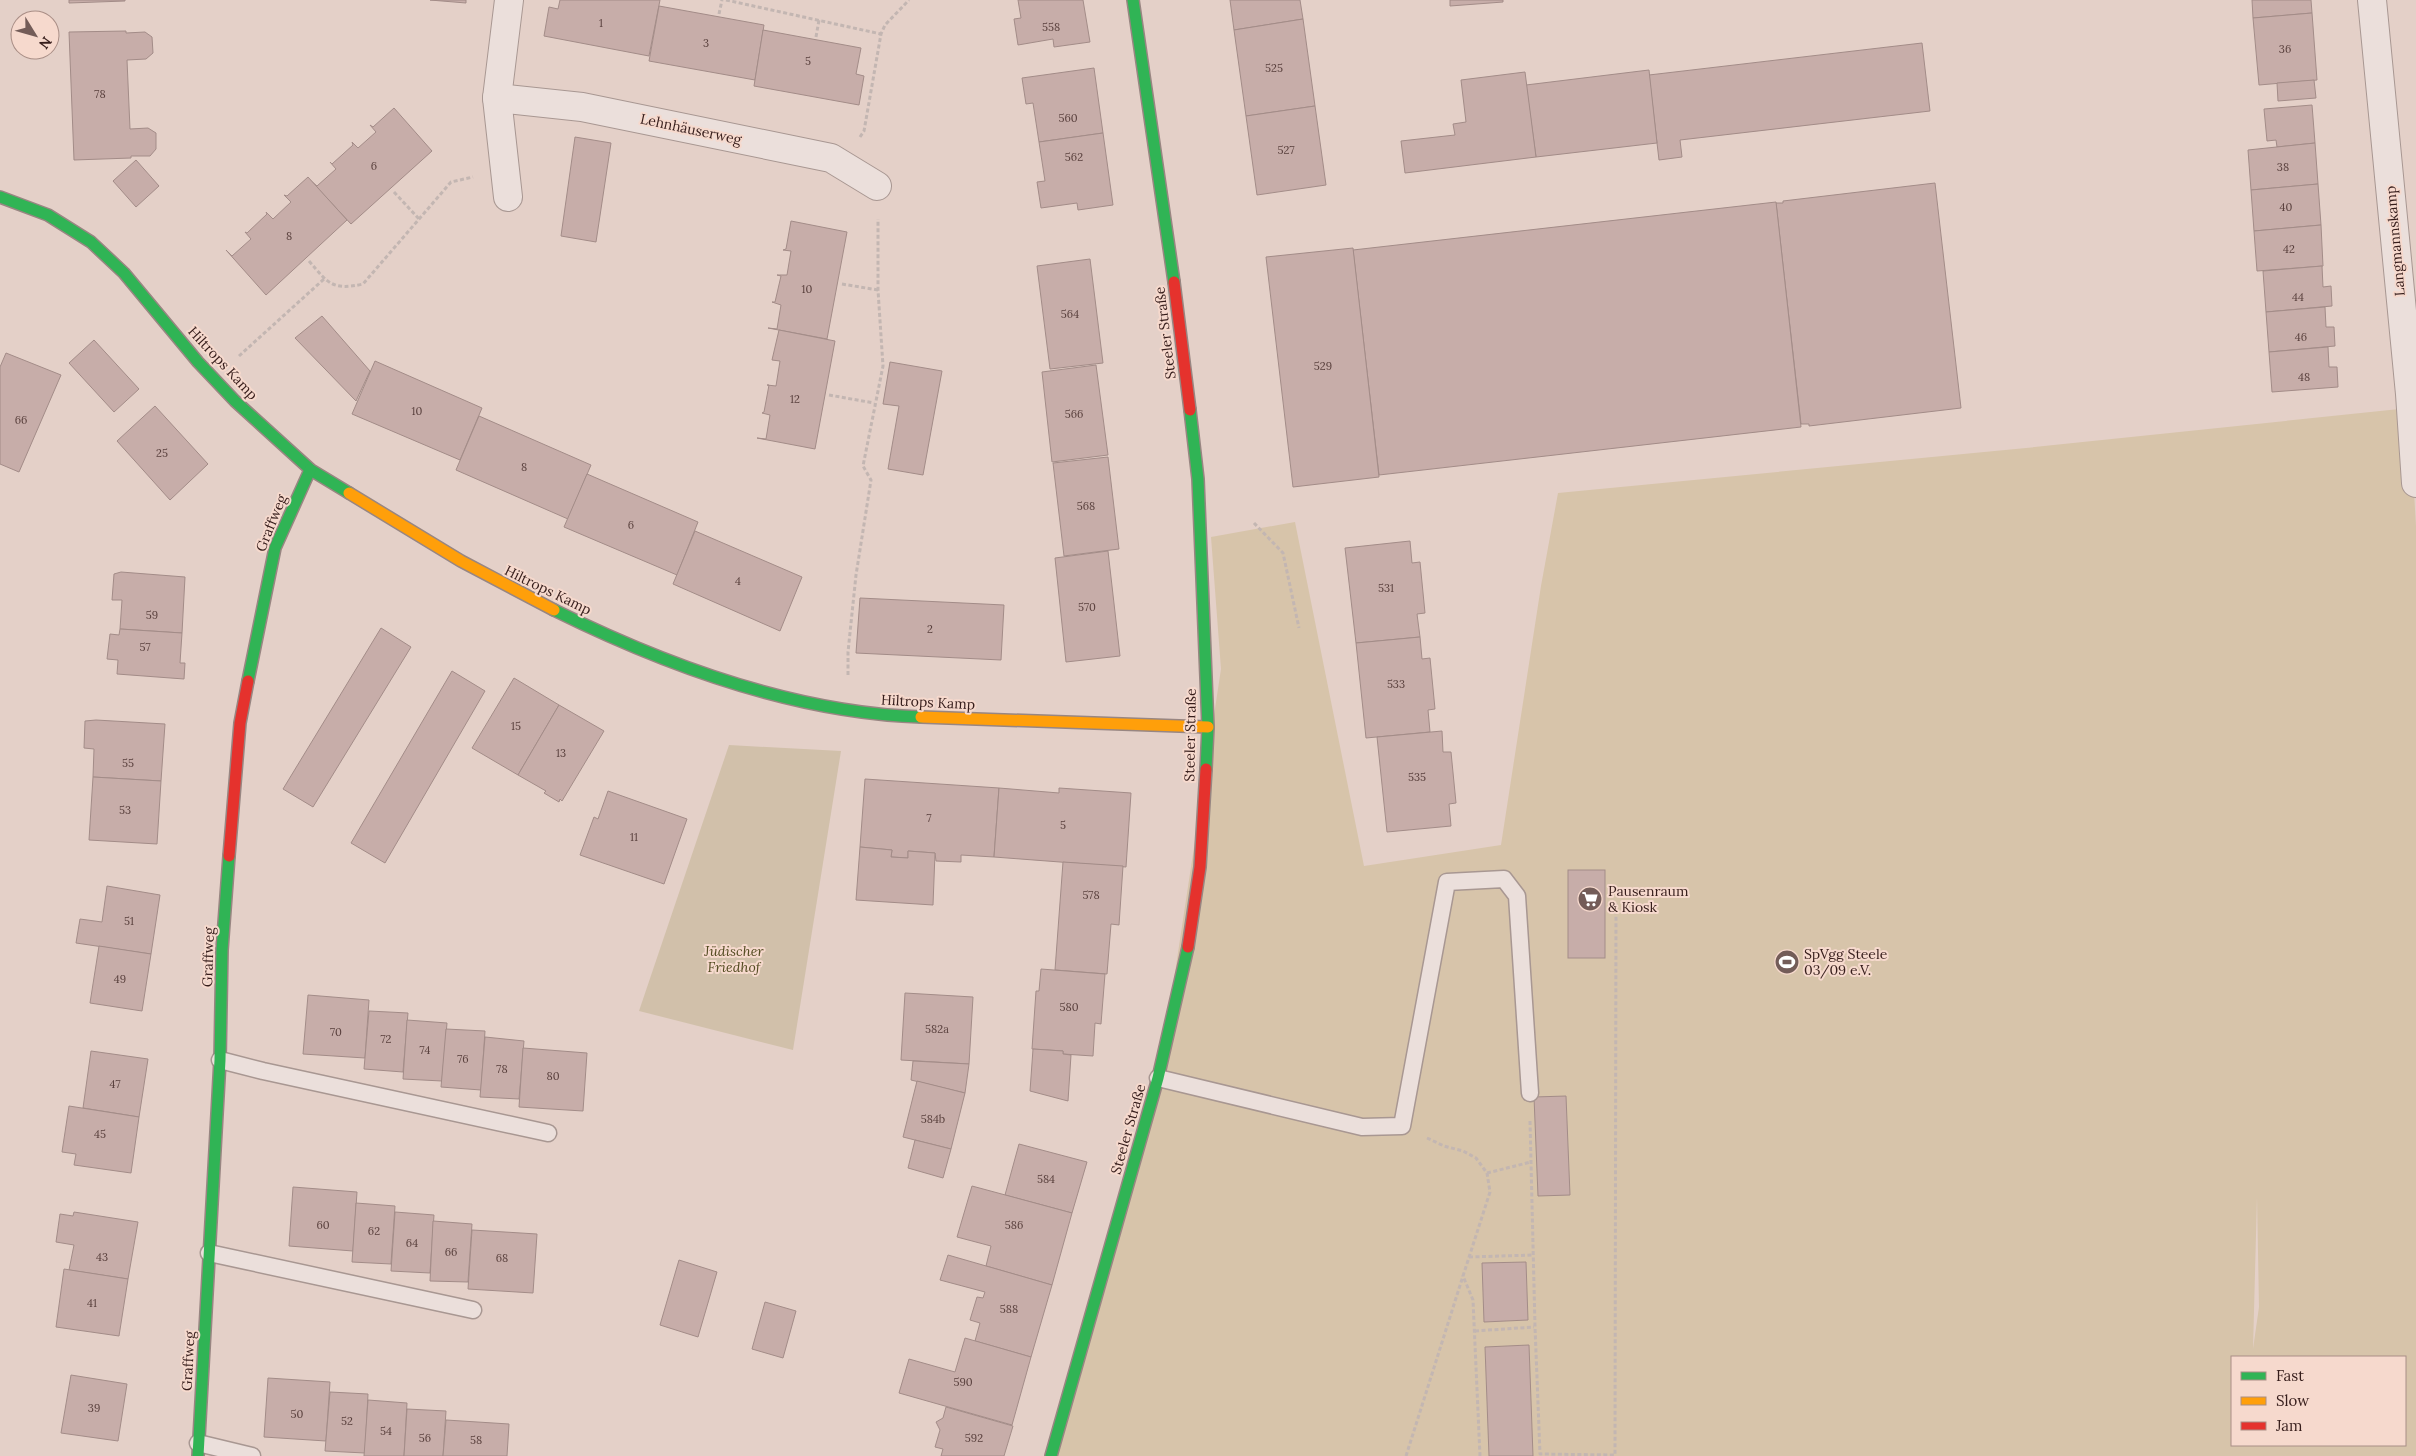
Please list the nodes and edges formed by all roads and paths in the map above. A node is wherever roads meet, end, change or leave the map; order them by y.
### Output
1 (509, 0) edge
2 (722, 0) edge
3 (726, 0) edge
4 (908, 0) edge
5 (1133, 0) edge
6 (2372, 0) edge
7 (719, 14) dead end
8 (819, 20) junction
9 (881, 34) junction
10 (816, 37) dead end
11 (496, 98) junction
12 (844, 165) junction
13 (505, 170) junction
14 (877, 186) joint
15 (394, 192) dead end
16 (0, 197) edge
17 (508, 197) dead end
18 (419, 219) junction
19 (309, 261) dead end
20 (324, 279) junction
21 (842, 284) dead end
22 (878, 290) junction
23 (214, 379) junction
24 (829, 395) dead end
25 (874, 402) junction
26 (310, 470) junction
27 (2416, 483) edge
28 (1254, 523) dead end
29 (1299, 628) dead end
30 (849, 710) junction
31 (1208, 727) junction
32 (1616, 902) dead end
33 (220, 1060) junction
34 (1158, 1078) junction
35 (1530, 1093) joint
36 (1402, 1126) junction
37 (548, 1133) dead end
38 (1531, 1162) junction
39 (1487, 1173) junction
40 (209, 1253) junction
41 (1533, 1255) junction
42 (1470, 1257) junction
43 (1463, 1276) junction
44 (473, 1310) dead end
45 (1535, 1326) junction
46 (1475, 1331) junction
47 (198, 1450) edge
48 (252, 1456) edge
49 (1051, 1456) edge
50 (1406, 1456) edge
51 (1480, 1456) edge

1 - 11 street
2 - 7 path
3 - 8 path
4 - 9 path
5 - 31 street, Steeler Straße
6 - 27 street, Langmannskamp
8 - 9 path
8 - 10 path
9 - 12 path
11 - 12 street, Lehnhäuserweg
11 - 13 street
12 - 14 street, Lehnhäuserweg
13 - 17 street
13 - 18 path
14 - 22 path
15 - 18 path
16 - 23 street, Hiltrops Kamp
18 - 20 path
19 - 20 path
20 - 23 path
21 - 22 path
22 - 25 path
23 - 26 street, Hiltrops Kamp
24 - 25 path
25 - 30 path
26 - 30 street, Hiltrops Kamp
26 - 33 street, Graffweg
28 - 29 path
30 - 31 street, Hiltrops Kamp
31 - 34 street, Steeler Straße
32 - 45 path
33 - 37 lane
33 - 40 street, Graffweg
34 - 36 lane
34 - 49 street, Steeler Straße
35 - 36 lane
35 - 38 path
36 - 39 path
38 - 39 path
38 - 41 path
39 - 42 path
40 - 44 lane
40 - 47 street, Graffweg
41 - 42 path
41 - 45 path
42 - 43 path
43 - 46 path
43 - 50 path
45 - 46 path
46 - 51 path
47 - 48 lane

